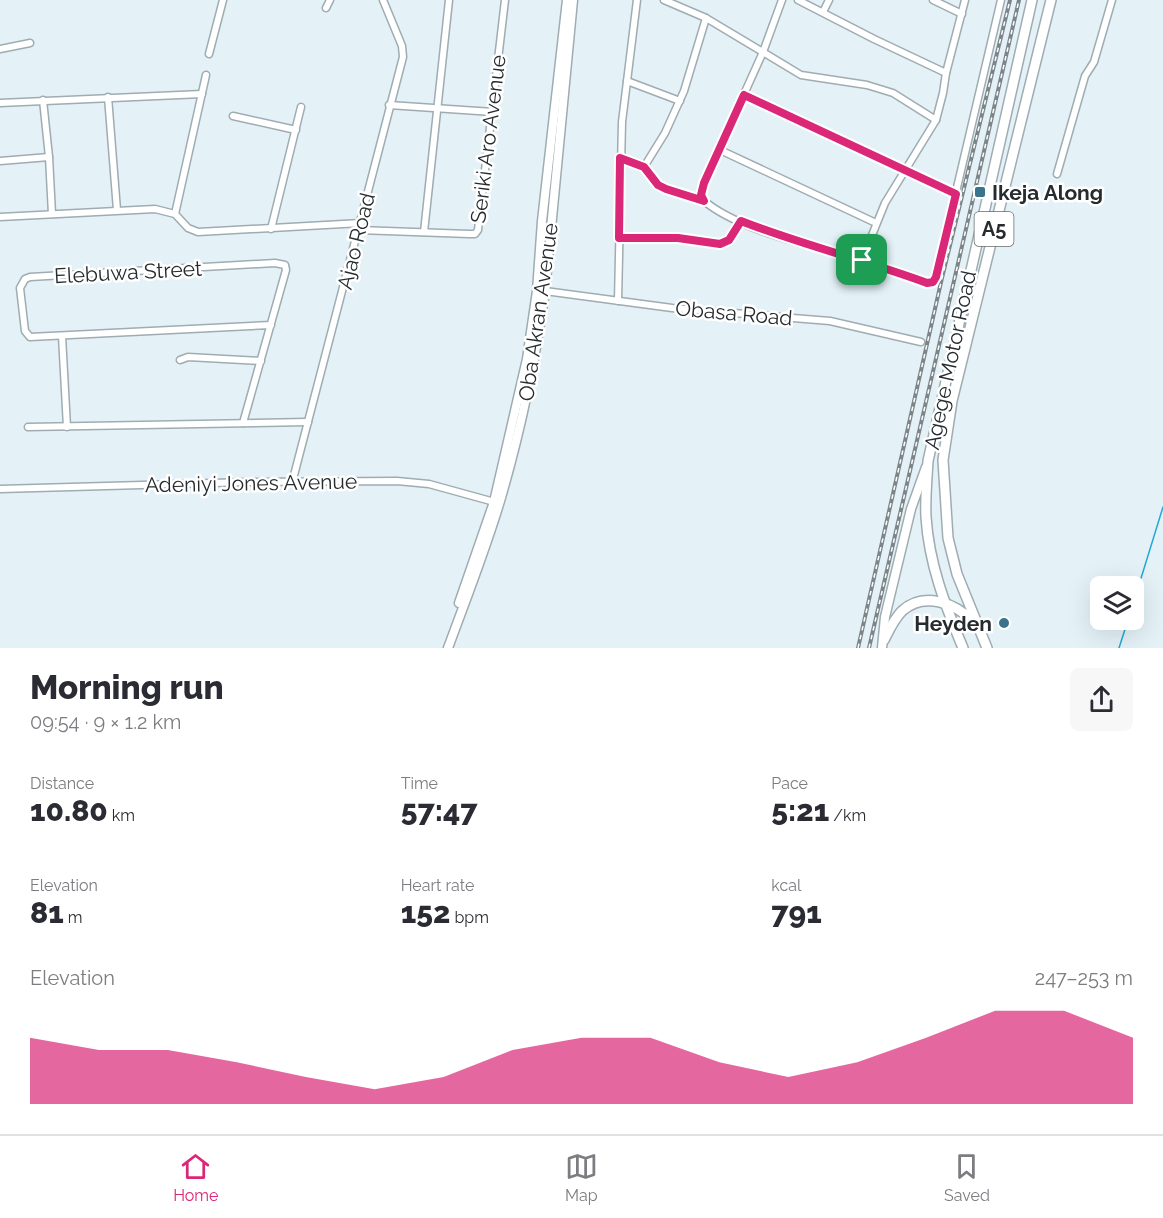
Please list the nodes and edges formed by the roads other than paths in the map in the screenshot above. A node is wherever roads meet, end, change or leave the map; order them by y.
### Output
1 (224, 0) edge
2 (330, 0) edge
3 (383, 0) edge
4 (449, 0) edge
5 (505, 0) edge
6 (567, 0) edge
7 (573, 0) edge
8 (637, 0) edge
9 (664, 0) edge
10 (782, 0) edge
11 (798, 0) edge
12 (829, 0) edge
13 (933, 0) edge
14 (965, 0) edge
15 (1001, 0) edge
16 (1032, 0) edge
17 (1051, 0) edge
18 (1112, 0) edge
19 (326, 8) dead end
20 (823, 12) junction
21 (962, 14) junction
22 (706, 18) junction
23 (30, 43) dead end
24 (0, 49) edge
25 (763, 52) junction
26 (209, 54) dead end
27 (946, 73) junction
28 (206, 75) dead end
29 (627, 81) junction
30 (202, 94) junction
31 (744, 95) junction
32 (108, 97) junction
33 (42, 100) junction
34 (680, 101) junction
35 (0, 103) edge
36 (389, 105) junction
37 (301, 107) dead end
38 (438, 108) junction
39 (493, 112) junction
40 (233, 116) dead end
41 (936, 120) junction
42 (296, 130) junction
43 (720, 150) junction
44 (49, 157) junction
45 (620, 158) junction
46 (0, 161) edge
47 (644, 167) junction
48 (905, 169) junction
49 (1057, 174) dead end
50 (956, 194) junction
51 (704, 201) junction
52 (117, 210) junction
53 (52, 213) junction
54 (175, 214) junction
55 (0, 217) edge
56 (741, 221) junction
57 (876, 223) junction
58 (360, 226) junction
59 (271, 229) junction
60 (424, 232) junction
61 (619, 238) junction
62 (862, 260) junction
63 (545, 291) junction
64 (618, 301) junction
65 (271, 325) junction
66 (62, 336) junction
67 (921, 342) dead end
68 (180, 360) dead end
69 (261, 361) junction
70 (308, 422) junction
71 (243, 423) junction
72 (28, 427) dead end
73 (67, 427) junction
74 (928, 461) junction
75 (292, 483) junction
76 (0, 489) edge
77 (496, 503) junction
78 (944, 603) junction
79 (978, 627) junction
80 (883, 644) edge
81 (442, 648) edge
82 (447, 648) edge
83 (963, 648) edge
84 (987, 648) edge

1 - 26 street
2 - 19 street
3 - 36 street, Ajao Road
4 - 38 street
5 - 39 street, Seriki Aro Avenue
6 - 77 main road, Oba Akran Avenue
7 - 63 main road, Oba Akran Avenue
8 - 29 street
9 - 22 street
10 - 25 street
11 - 20 street
12 - 20 street
13 - 21 street
14 - 21 street
15 - 50 street
16 - 74 highway, Agege Motor Road / A5
17 - 79 highway, Agege Motor Road / A5
18 - 49 street
20 - 27 street
21 - 27 street
22 - 25 street
22 - 34 street
23 - 24 street
25 - 31 street
25 - 41 street
27 - 41 street
28 - 30 street
29 - 34 street
29 - 45 street
30 - 32 street
30 - 54 street
31 - 43 street
31 - 48 street
32 - 33 street
32 - 52 street
33 - 35 street
33 - 44 street
34 - 47 street
36 - 38 street
36 - 58 street, Ajao Road
37 - 42 street
38 - 39 street
38 - 60 street
39 - 60 street, Seriki Aro Avenue
40 - 42 street
41 - 48 street
42 - 59 street
43 - 51 street
43 - 57 street
44 - 46 street
44 - 53 street
45 - 47 street
45 - 61 street
47 - 51 street
48 - 50 street
48 - 57 street
50 - 62 street
51 - 56 street
52 - 53 street
52 - 54 street
53 - 55 street
54 - 59 street, Seriki Aro Avenue
56 - 61 street
56 - 62 street
57 - 62 street
58 - 59 street, Seriki Aro Avenue
58 - 60 street, Seriki Aro Avenue
58 - 70 street, Ajao Road
61 - 64 street
63 - 64 street, Obasa Road
63 - 77 main road, Oba Akran Avenue
64 - 67 street, Obasa Road
65 - 66 street
65 - 66 street, Elebuwa Street
65 - 69 street
66 - 73 street
68 - 69 street
69 - 71 street
70 - 71 street
70 - 75 street, Ajao Road
71 - 73 street
72 - 73 street
74 - 78 highway, A5
74 - 80 main road, Agege Motor Road
75 - 76 street, Adeniyi Jones Avenue
75 - 77 street, Adeniyi Jones Avenue
77 - 81 main road, Oba Akran Avenue
77 - 82 main road, Oba Akran Avenue
78 - 79 highway
78 - 80 highway
78 - 83 highway, A5
79 - 84 highway, A5

